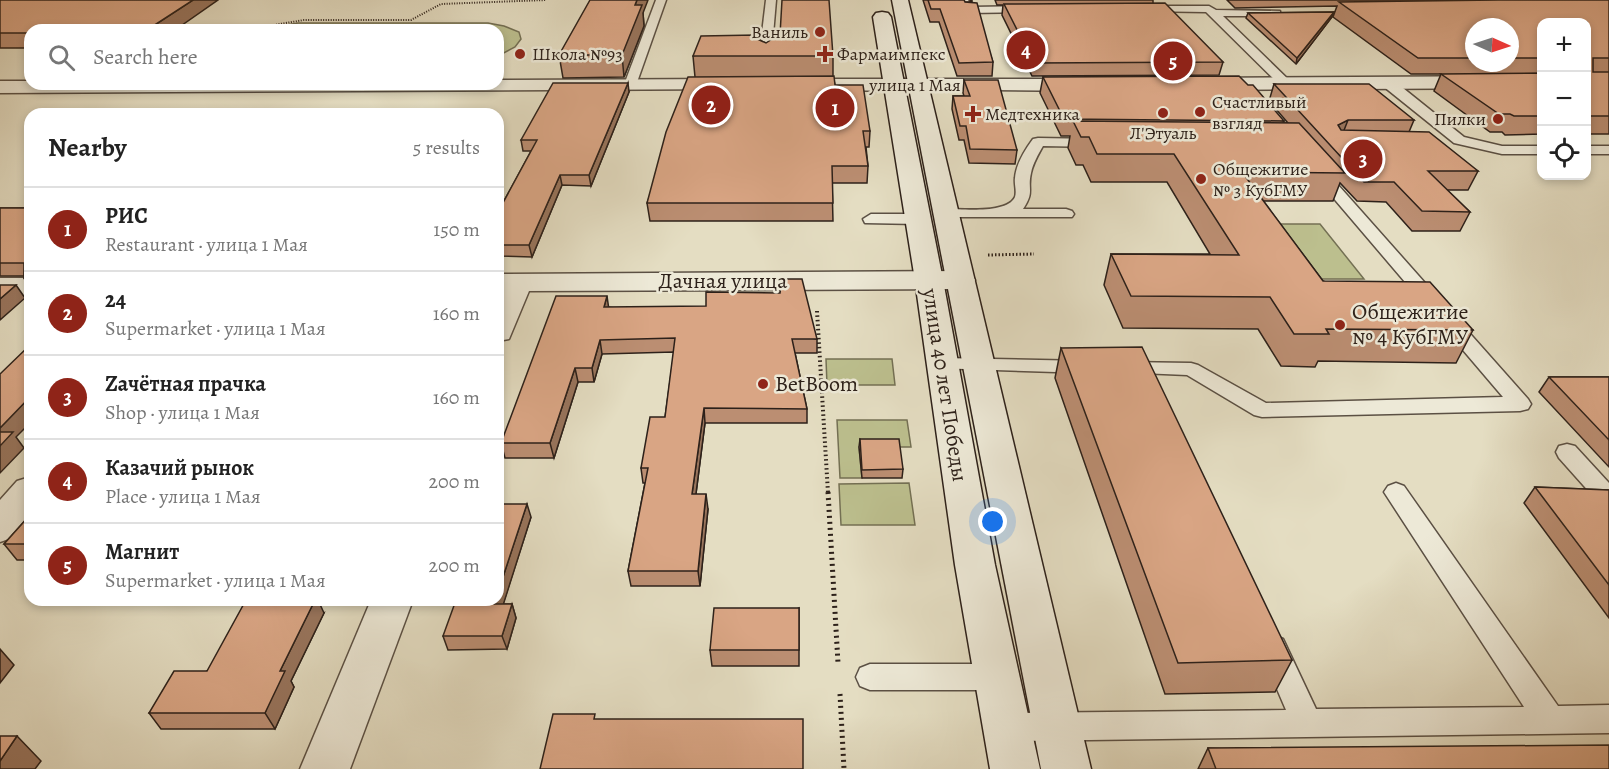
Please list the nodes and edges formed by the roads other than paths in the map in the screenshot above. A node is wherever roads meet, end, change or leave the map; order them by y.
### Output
1 (660, 0) edge
2 (771, 0) edge
3 (879, 0) edge
4 (900, 0) edge
5 (963, 0) edge
6 (1207, 7) edge
7 (1044, 9) edge
8 (1126, 9) edge
9 (1283, 12) edge
10 (765, 58) edge
11 (1537, 82) edge
12 (1388, 83) junction
13 (1181, 84) edge
14 (1244, 84) junction
15 (1287, 84) junction
16 (504, 85) edge
17 (630, 85) junction
18 (748, 85) edge
19 (770, 85) edge
20 (906, 85) junction
21 (1110, 85) edge
22 (0, 87) edge
23 (24, 87) edge
24 (1259, 102) edge
25 (1108, 143) edge
26 (1537, 150) edge
27 (1591, 150) edge
28 (1609, 150) edge
29 (1303, 153) edge
30 (995, 213) junction
31 (947, 214) junction
32 (1066, 214) dead end
33 (871, 219) dead end
34 (918, 219) junction
35 (929, 280) junction
36 (962, 280) junction
37 (508, 283) edge
38 (24, 287) edge
39 (0, 288) edge
40 (504, 303) edge
41 (959, 365) junction
42 (1567, 452) dead end
43 (1396, 492) dead end
44 (24, 497) edge
45 (1609, 498) edge
46 (0, 527) edge
47 (390, 606) edge
48 (1266, 629) edge
49 (870, 677) dead end
50 (998, 677) junction
51 (1609, 719) edge
52 (1551, 720) junction
53 (1307, 723) junction
54 (1056, 726) junction
55 (1012, 748) edge
56 (325, 769) edge
57 (1066, 769) edge

1 - 17 lane
2 - 10 lane
3 - 20 main road, улица 40 лет Победы
4 - 20 main road, улица 40 лет Победы
5 - 7 lane
6 - 8 lane
6 - 9 lane
6 - 15 lane
11 - 12 main road
12 - 15 main road
12 - 26 lane
13 - 14 main road
14 - 15 main road
14 - 24 lane
16 - 17 main road
17 - 18 main road
19 - 20 main road, улица 1 Мая
20 - 21 main road, улица 1 Мая
20 - 31 main road
20 - 34 main road, улица 40 лет Победы
22 - 23 main road
25 - 30 lane
27 - 28 lane
29 - 41 lane
30 - 31 lane
30 - 32 lane
31 - 36 main road
33 - 34 lane
34 - 35 main road, улица 40 лет Победы
35 - 36 main road, Дачная улица
35 - 37 main road, Дачная улица
35 - 41 main road, улица 40 лет Победы
36 - 41 main road
37 - 40 main road, Дачная улица
38 - 39 main road
41 - 50 main road, улица 40 лет Победы
41 - 54 main road, улица 40 лет Победы
42 - 45 lane
43 - 52 lane
44 - 46 main road
47 - 56 main road
48 - 53 lane
49 - 50 lane
50 - 55 main road, улица 40 лет Победы
51 - 52 lane
52 - 53 lane
53 - 54 lane
54 - 55 lane
54 - 57 main road, улица 40 лет Победы

